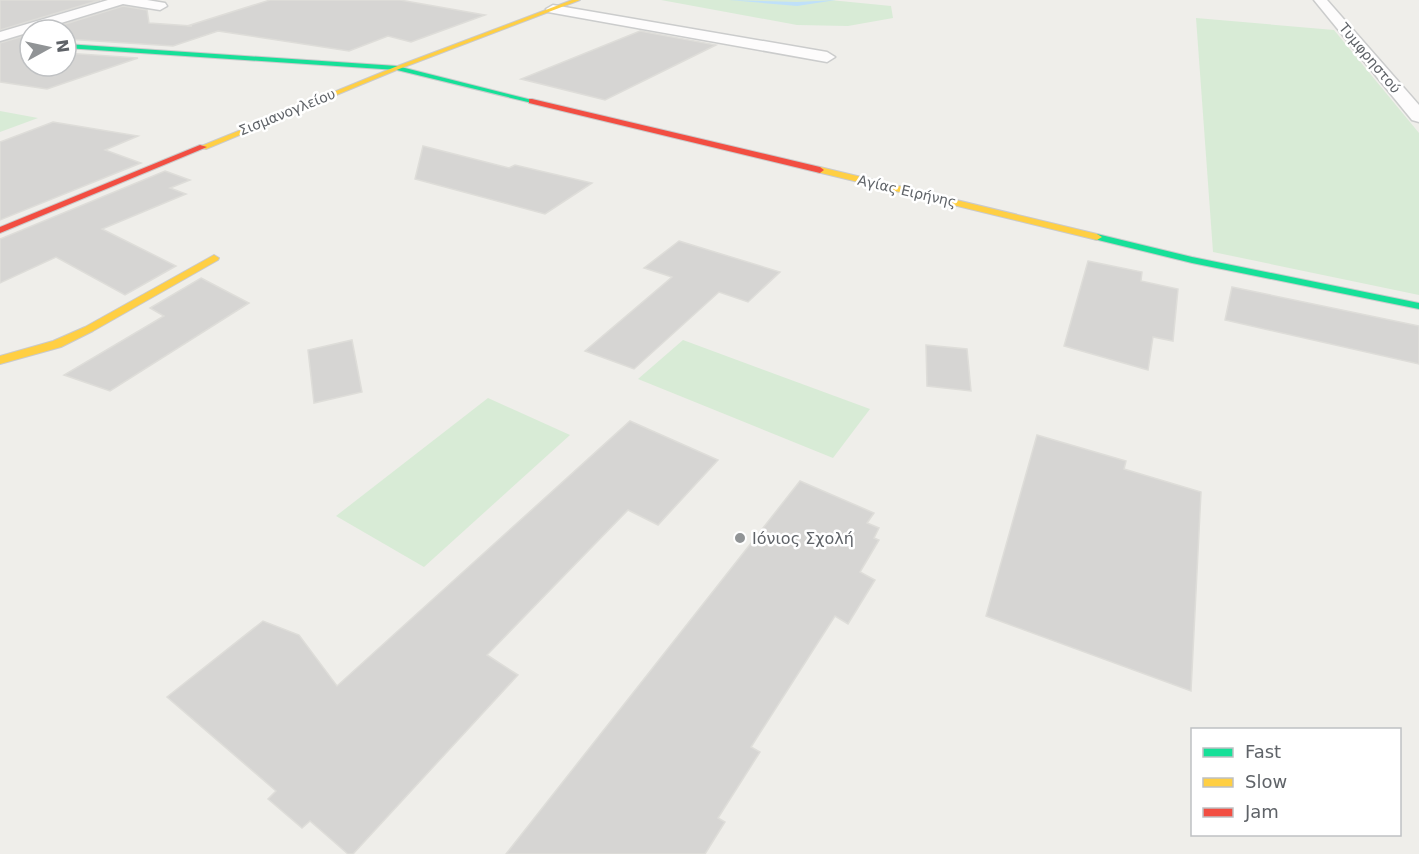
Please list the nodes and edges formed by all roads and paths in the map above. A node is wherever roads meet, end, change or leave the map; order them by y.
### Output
1 (121, 0) edge
2 (577, 0) edge
3 (1320, 0) edge
4 (160, 6) dead end
5 (553, 9) junction
6 (0, 39) edge
7 (18, 41) edge
8 (78, 47) edge
9 (828, 57) dead end
10 (397, 68) junction
11 (1393, 85) junction
12 (1419, 88) edge
13 (1419, 116) edge
14 (0, 230) edge
15 (214, 258) dead end
16 (1419, 306) edge
17 (0, 360) edge

1 - 4 street
1 - 6 street
2 - 5 street, Σισμανογλείου
3 - 11 street, Τυμφρηστού
5 - 9 street
5 - 10 street, Σισμανογλείου
6 - 7 street
8 - 10 street
10 - 14 street, Σισμανογλείου
10 - 16 street, Αγίας Ειρήνης
11 - 12 street
11 - 13 street, Τυμφρηστού
15 - 17 street

